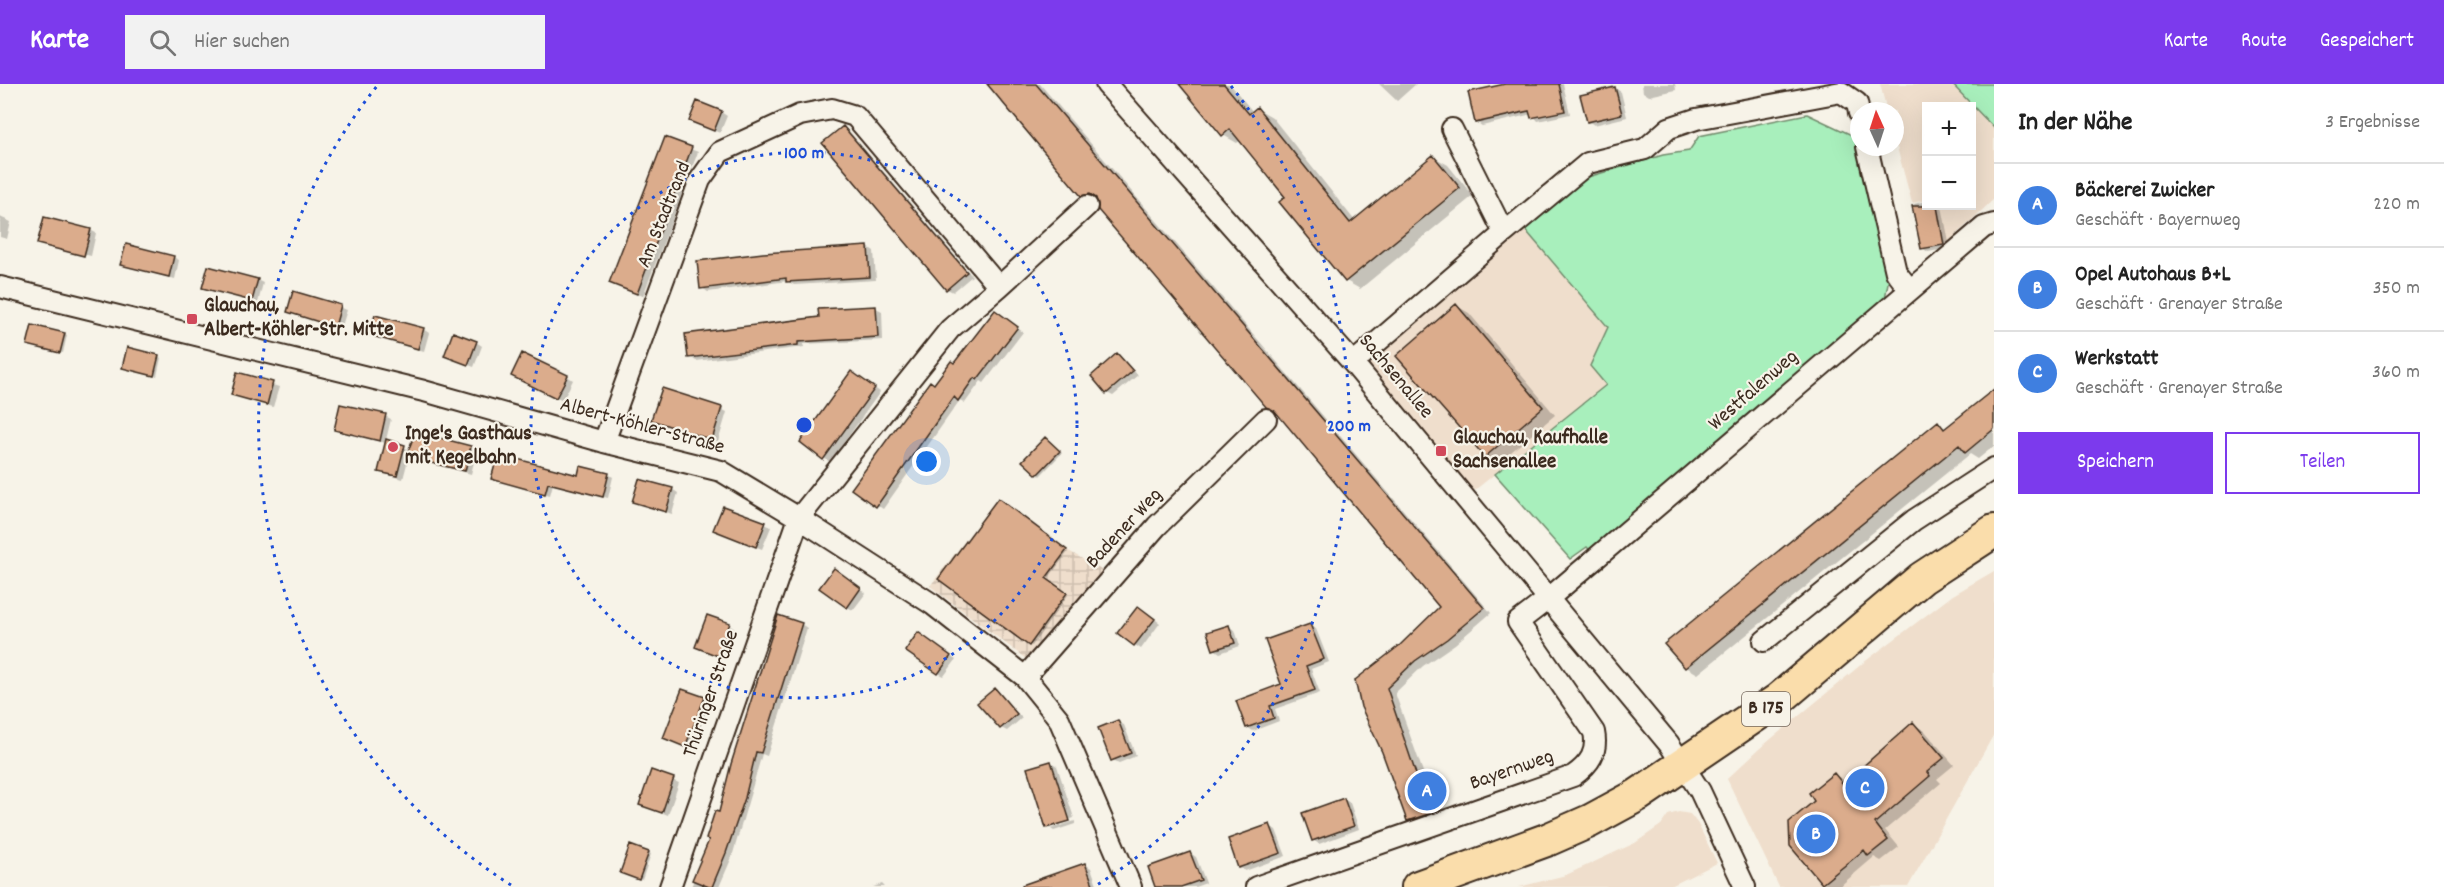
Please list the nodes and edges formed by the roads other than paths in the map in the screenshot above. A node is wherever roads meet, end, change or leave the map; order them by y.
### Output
1 (1106, 84) edge
2 (1856, 102) edge
3 (1452, 129) dead end
4 (1869, 156) edge
5 (1087, 206) dead end
6 (1994, 224) edge
7 (1504, 233) junction
8 (0, 286) edge
9 (999, 287) junction
10 (1910, 290) junction
11 (1353, 363) junction
12 (1266, 419) dead end
13 (604, 442) junction
14 (1994, 468) edge
15 (799, 518) junction
16 (1994, 531) edge
17 (1548, 600) junction
18 (1764, 641) dead end
19 (1025, 677) junction
20 (1685, 765) junction
21 (670, 887) edge
22 (1131, 887) edge
23 (1256, 887) edge
24 (1418, 887) edge
25 (1745, 887) edge

1 - 11 street, Sachsenallee
2 - 7 street
3 - 7 street
4 - 10 street
5 - 9 street
6 - 10 street, Westfalenweg
7 - 11 street
8 - 13 street, Albert-Köhler-Straße
9 - 13 street, Am Stadtrand
9 - 15 street
10 - 17 street, Westfalenweg
11 - 17 street, Sachsenallee
12 - 19 street, Badener Weg
13 - 15 street, Albert-Köhler-Straße
14 - 18 street
15 - 19 street, Albert-Köhler-Straße
15 - 21 street, Thüringer Straße
16 - 20 main road, B 175
17 - 20 street, Sachsenallee
17 - 23 street, Bayernweg
19 - 22 street, Albert-Köhler-Straße
20 - 24 main road, B 175
20 - 25 street, Sachsenallee

